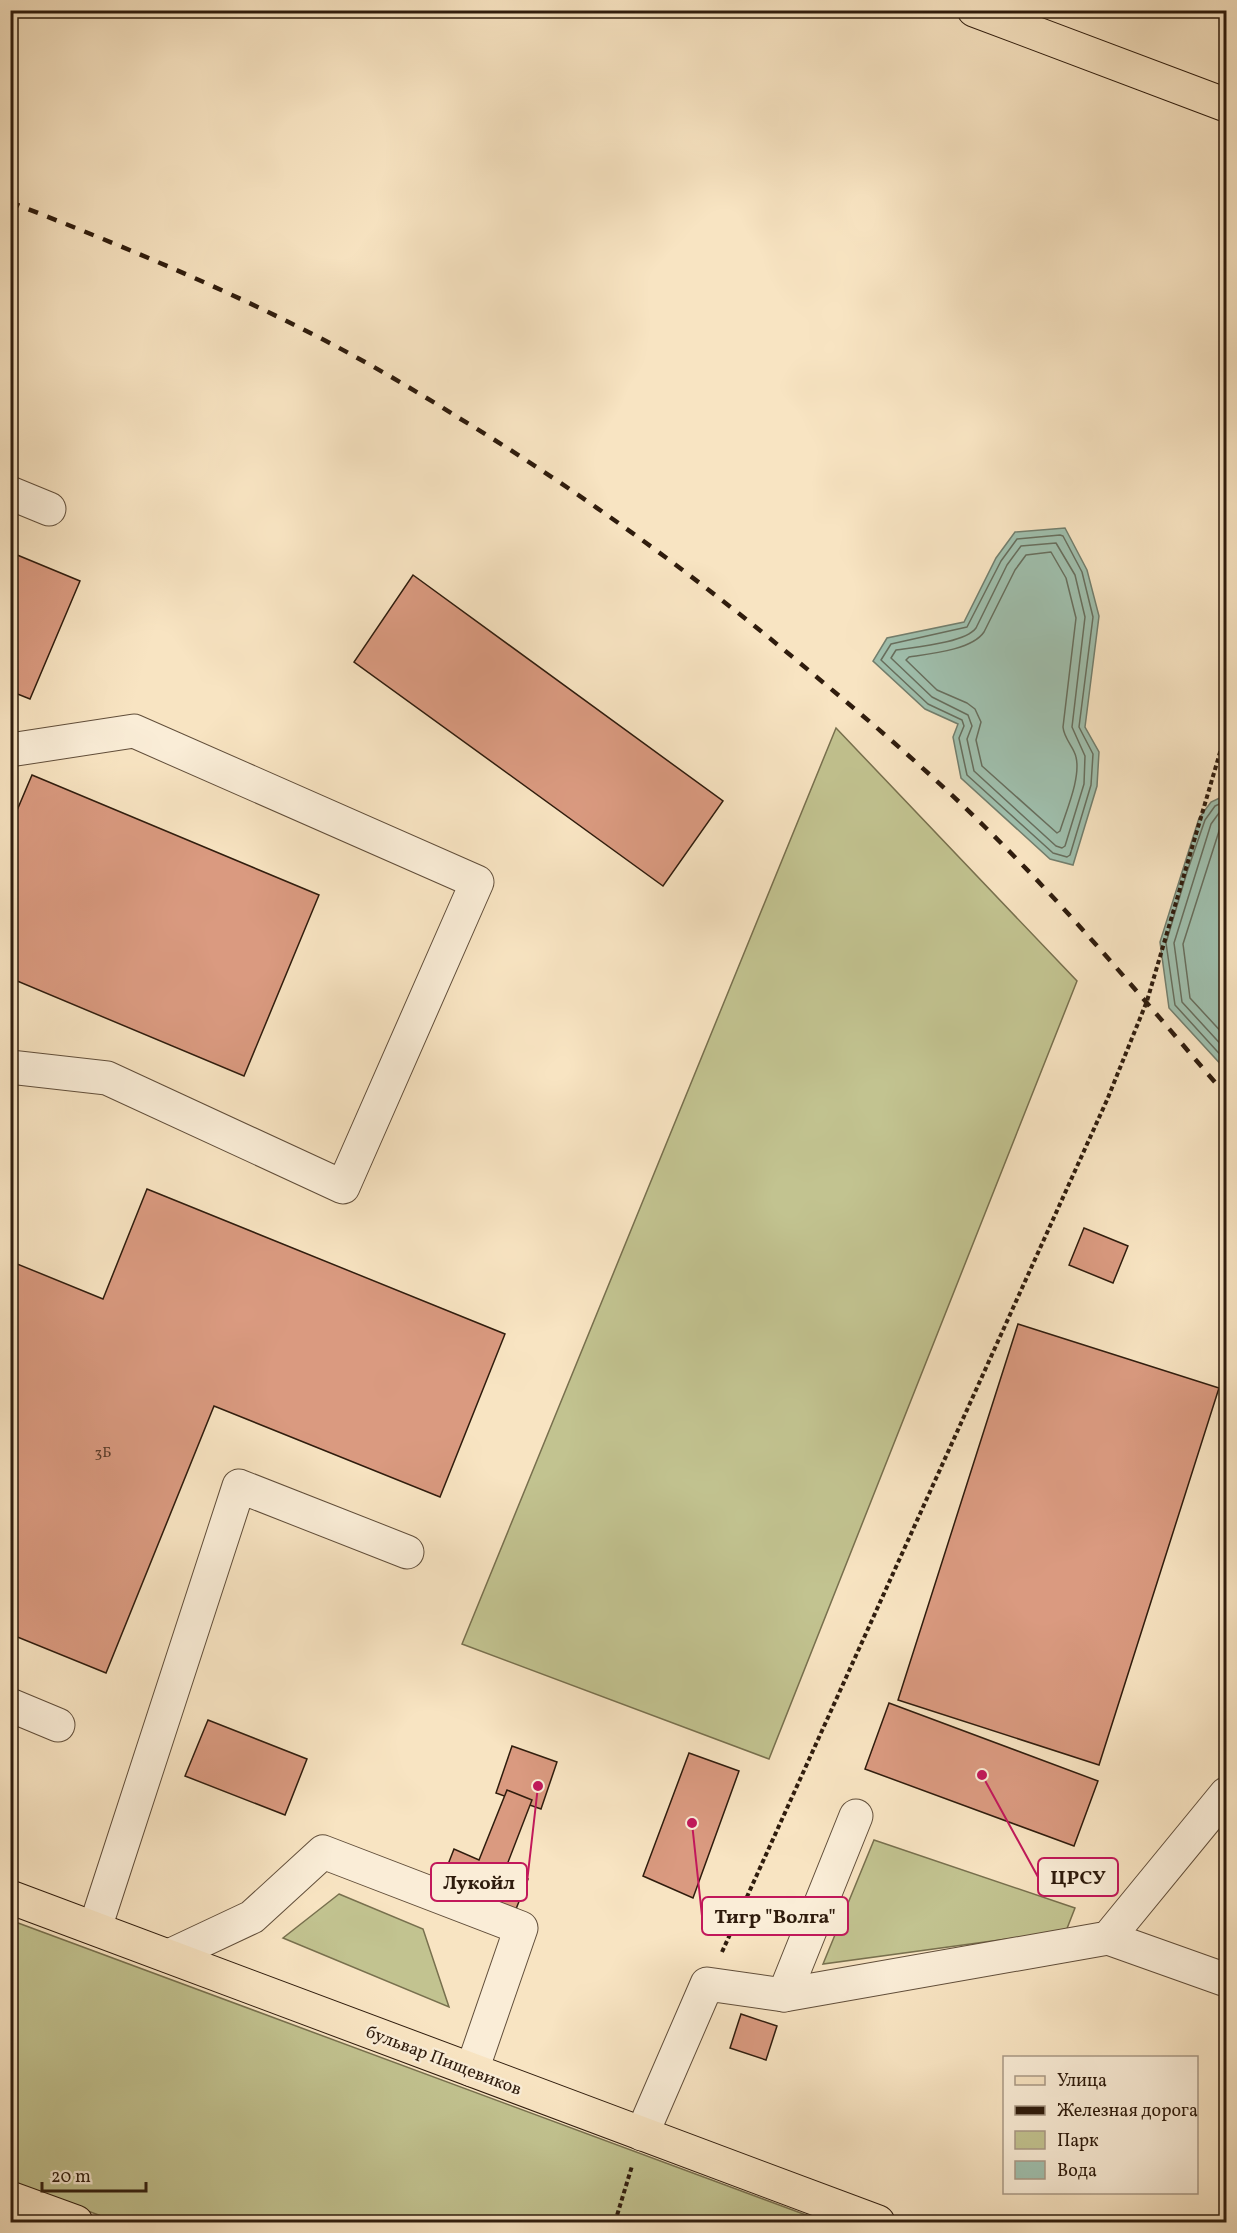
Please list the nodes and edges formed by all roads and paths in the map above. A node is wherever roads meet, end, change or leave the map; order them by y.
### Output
1 (988, 13) edge
2 (1227, 105) edge
3 (10, 493) edge
4 (49, 509) dead end
5 (1227, 732) edge
6 (10, 750) edge
7 (10, 1067) edge
8 (406, 1552) dead end
9 (10, 1705) edge
10 (58, 1725) dead end
11 (1227, 1794) edge
12 (856, 1816) dead end
13 (10, 1897) edge
14 (95, 1928) junction
15 (1108, 1938) junction
16 (169, 1956) junction
17 (1227, 1980) edge
18 (707, 1984) junction
19 (784, 1995) junction
20 (472, 2070) junction
21 (642, 2134) junction
22 (10, 2198) edge
23 (38, 2216) edge
24 (76, 2223) edge
25 (615, 2223) edge
26 (879, 2223) edge

1 - 2 main road
3 - 4 lane
5 - 18 path
6 - 7 lane
8 - 14 lane
9 - 10 lane
11 - 15 lane
12 - 19 lane
13 - 14 main road, бульвар Пищевиков
14 - 16 main road, бульвар Пищевиков
15 - 17 lane
15 - 19 lane
16 - 20 main road, бульвар Пищевиков
16 - 20 lane
18 - 19 lane
18 - 21 lane
20 - 21 main road, бульвар Пищевиков
21 - 25 path
21 - 26 main road, бульвар Пищевиков
22 - 23 main road
23 - 24 main road

